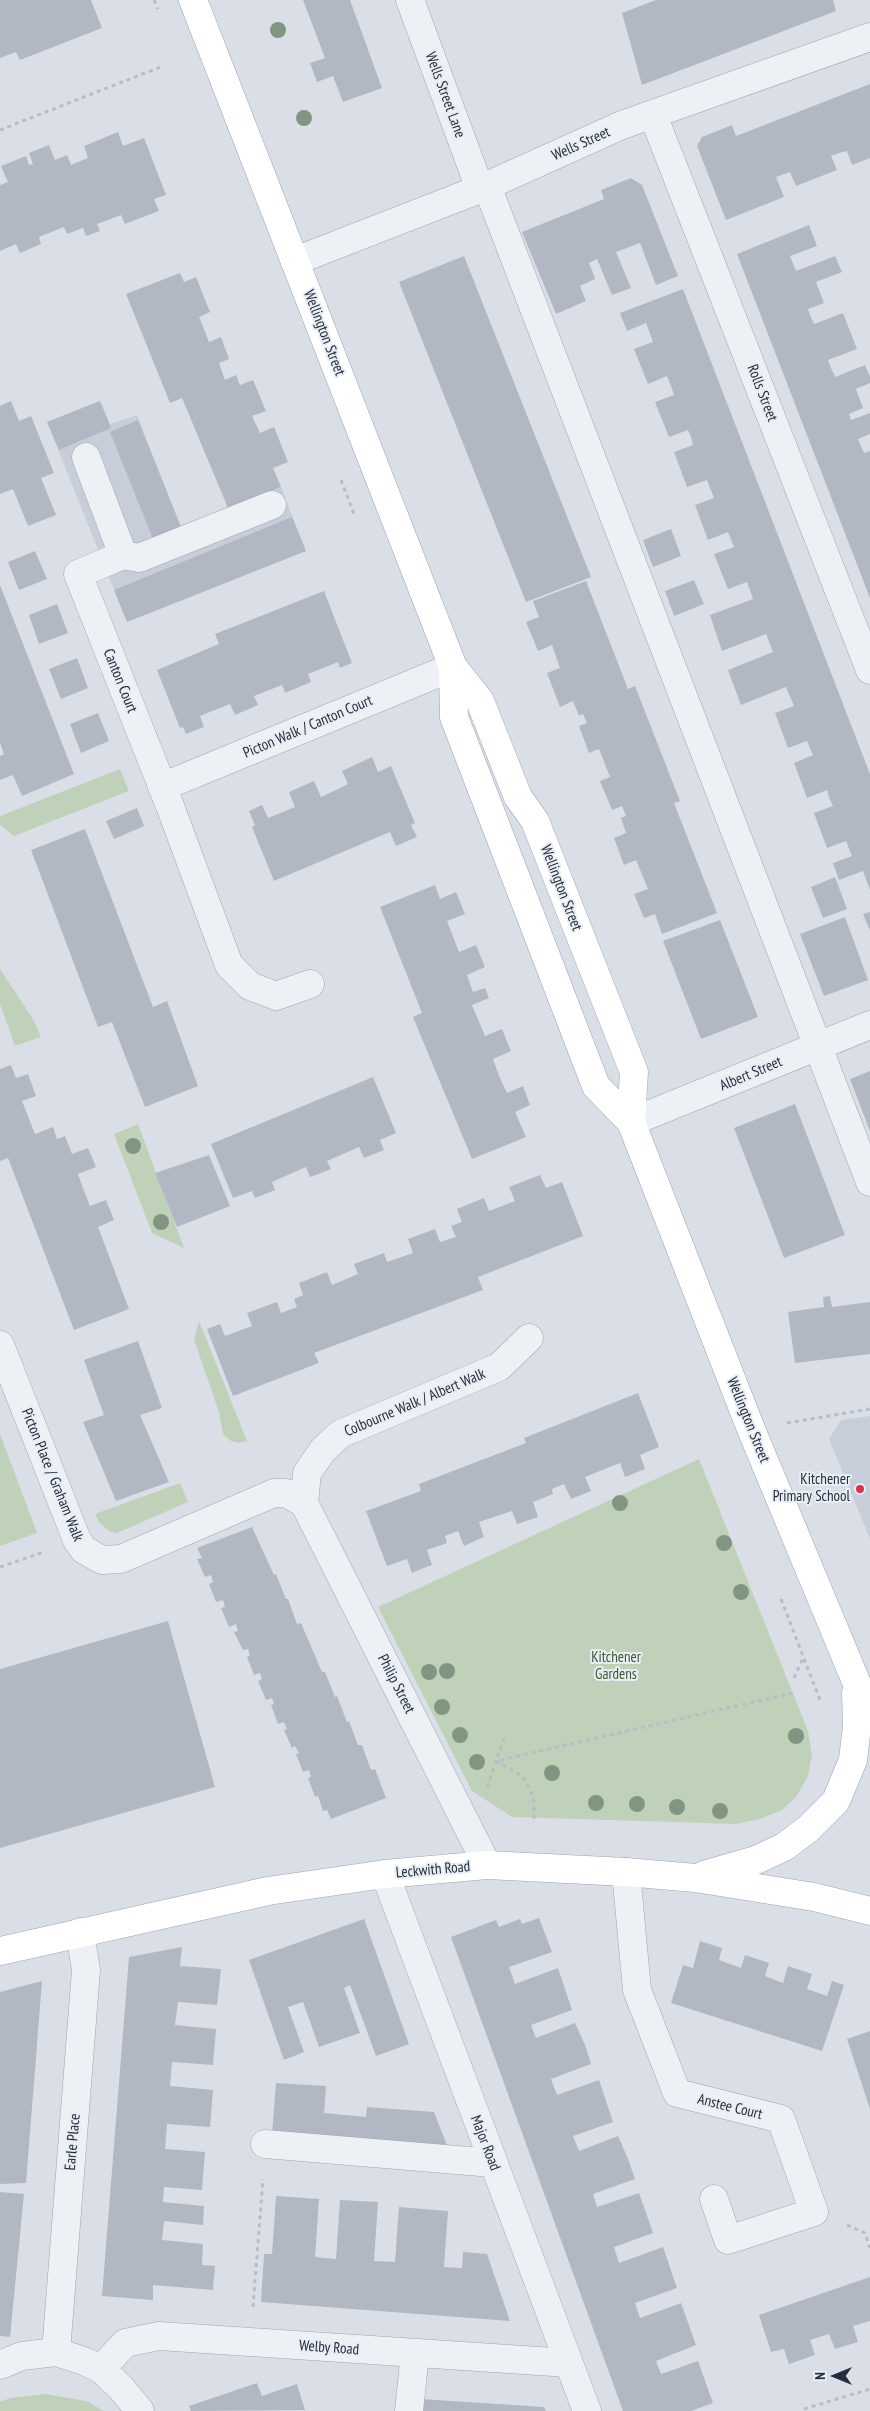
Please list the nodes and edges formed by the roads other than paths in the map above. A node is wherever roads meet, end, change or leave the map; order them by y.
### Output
1 (193, 0) edge
2 (410, 0) edge
3 (870, 37) edge
4 (654, 115) junction
5 (483, 188) junction
6 (296, 261) junction
7 (86, 457) dead end
8 (272, 505) dead end
9 (123, 555) junction
10 (453, 667) junction
11 (870, 670) edge
12 (162, 787) junction
13 (310, 984) dead end
14 (870, 1025) edge
15 (818, 1046) junction
16 (631, 1122) junction
17 (870, 1182) edge
18 (529, 1338) dead end
19 (0, 1345) edge
20 (304, 1503) junction
21 (855, 1680) junction
22 (870, 1715) edge
23 (487, 1865) junction
24 (626, 1872) junction
25 (385, 1874) junction
26 (695, 1878) junction
27 (870, 1911) edge
28 (80, 1932) junction
29 (0, 1951) edge
30 (265, 2144) road end
31 (493, 2163) junction
32 (714, 2199) dead end
33 (56, 2352) junction
34 (415, 2353) junction
35 (570, 2363) junction
36 (0, 2365) edge
37 (101, 2369) junction
38 (140, 2411) edge
39 (409, 2411) edge
40 (587, 2411) edge

1 - 6 main road, Wellington Street
2 - 5 street, Wells Street Lane
3 - 4 street, Wells Street
4 - 5 street, Wells Street
4 - 11 street, Rolls Street
5 - 6 street, Wells Street
5 - 15 street, Wells Street Lane
6 - 10 main road, Wellington Street
7 - 9 street
8 - 9 street
9 - 12 street, Canton Court
10 - 12 street, Picton Walk / Canton Court
10 - 16 main road, Wellington Street
10 - 16 main road, Wellington Street
12 - 13 street, Canton Court
14 - 15 street, Albert Street
15 - 16 street, Albert Street
15 - 17 street, Wells Street Lane
16 - 21 main road, Wellington Street
18 - 20 street, Colbourne Walk / Albert Walk
19 - 20 street, Picton Place / Graham Walk
20 - 23 street, Philip Street
21 - 22 main road, Wellington Street
21 - 26 main road
23 - 24 main road, Leckwith Road
23 - 25 main road, Leckwith Road
24 - 26 main road, Leckwith Road
24 - 32 street, Anstee Court
25 - 28 main road, Leckwith Road
25 - 31 street, Major Road
26 - 27 main road, Leckwith Road
28 - 29 main road, Leckwith Road
28 - 33 street, Earle Place
30 - 31 street
31 - 35 street, Major Road
33 - 36 street
33 - 37 street
34 - 35 street, Welby Road
34 - 37 street, Welby Road
34 - 39 street
35 - 40 street, Major Road
37 - 38 street

